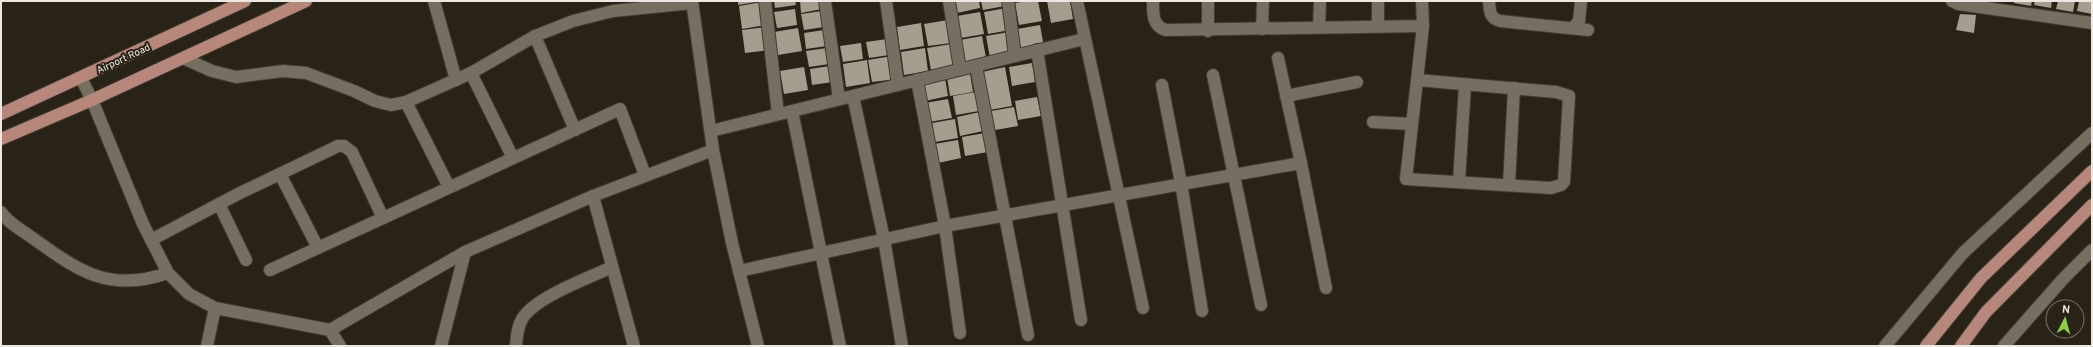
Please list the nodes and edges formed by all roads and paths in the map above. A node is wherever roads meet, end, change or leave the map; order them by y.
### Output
1 (245, 1) edge
2 (306, 1) edge
3 (434, 1) edge
4 (765, 1) edge
5 (825, 1) edge
6 (886, 1) edge
7 (949, 1) edge
8 (1008, 1) edge
9 (1077, 1) edge
10 (1153, 1) edge
11 (1208, 1) edge
12 (1263, 1) edge
13 (1320, 1) edge
14 (1378, 1) edge
15 (1422, 1) edge
16 (1489, 1) edge
17 (1581, 1) edge
18 (1952, 1) edge
19 (692, 2) edge
20 (2092, 23) edge
21 (1378, 26) junction
22 (1422, 26) junction
23 (1319, 27) junction
24 (1573, 28) junction
25 (1262, 29) junction
26 (1208, 30) junction
27 (1588, 30) dead end
28 (535, 36) junction
29 (1084, 39) junction
30 (1036, 50) junction
31 (1015, 56) junction
32 (183, 58) junction
33 (1278, 58) dead end
34 (976, 66) junction
35 (960, 69) junction
36 (471, 73) junction
37 (1213, 75) dead end
38 (81, 78) junction
39 (456, 80) junction
40 (918, 80) junction
41 (1417, 80) junction
42 (1357, 82) dead end
43 (898, 85) junction
44 (1162, 85) dead end
45 (1465, 85) junction
46 (1514, 88) junction
47 (853, 96) junction
48 (1286, 96) junction
49 (839, 99) junction
50 (92, 100) junction
51 (406, 102) junction
52 (792, 111) junction
53 (1, 114) edge
54 (778, 114) junction
55 (1373, 122) dead end
56 (1412, 124) junction
57 (575, 130) junction
58 (710, 131) junction
59 (2092, 133) edge
60 (1, 140) edge
61 (713, 150) junction
62 (513, 158) junction
63 (1301, 163) junction
64 (2092, 171) edge
65 (280, 174) junction
66 (645, 175) junction
67 (1233, 175) junction
68 (1459, 182) junction
69 (1181, 184) junction
70 (1508, 185) junction
71 (449, 187) junction
72 (1120, 194) junction
73 (593, 196) junction
74 (219, 204) junction
75 (1062, 204) junction
76 (2092, 205) edge
77 (1, 212) edge
78 (1006, 215) junction
79 (383, 218) junction
80 (945, 226) junction
81 (884, 239) junction
82 (151, 240) junction
83 (318, 248) junction
84 (466, 252) junction
85 (820, 254) junction
86 (2091, 254) edge
87 (246, 260) dead end
88 (612, 267) junction
89 (270, 270) dead end
90 (739, 271) junction
91 (168, 273) junction
92 (1326, 288) dead end
93 (1261, 305) dead end
94 (215, 308) junction
95 (1143, 308) dead end
96 (1202, 310) dead end
97 (1081, 320) dead end
98 (330, 330) junction
99 (960, 333) dead end
100 (1028, 335) dead end
101 (208, 346) edge
102 (340, 346) edge
103 (441, 346) edge
104 (516, 346) edge
105 (634, 346) edge
106 (758, 346) edge
107 (840, 346) edge
108 (902, 346) edge
109 (1885, 346) edge
110 (1926, 346) edge
111 (1961, 346) edge
112 (2004, 346) edge

1 - 38 main road, Airport Road
2 - 32 main road
3 - 39 street
4 - 54 street
5 - 49 street
6 - 43 street
7 - 35 street
8 - 31 street
9 - 29 street
10 - 26 street
11 - 26 street
12 - 25 street
13 - 23 street
14 - 21 street
15 - 22 street
16 - 24 street
17 - 24 street
18 - 20 street
19 - 28 street
19 - 58 street
21 - 22 street
21 - 23 street
22 - 41 street
23 - 25 street
24 - 27 street
25 - 26 street
28 - 36 street
28 - 57 street
29 - 30 street
29 - 72 street
30 - 31 street
30 - 75 street
31 - 34 street
32 - 50 main road
32 - 51 street
33 - 48 street
34 - 35 street
34 - 78 street
35 - 40 street
36 - 39 street
36 - 62 street
37 - 67 street
38 - 50 street
38 - 53 main road, Airport Road
39 - 51 street
40 - 43 street
40 - 80 street
41 - 45 street
41 - 56 street
42 - 48 street
43 - 47 street
44 - 69 street
45 - 46 street
45 - 68 street
46 - 70 street
46 - 70 street
47 - 49 street
47 - 81 street
48 - 63 street
49 - 52 street
50 - 60 main road
50 - 82 street
51 - 71 street
52 - 54 street
52 - 85 street
54 - 58 street
55 - 56 street
56 - 68 street
57 - 62 street
57 - 66 street
58 - 61 street
59 - 109 street
61 - 66 street
61 - 90 street
62 - 71 street
63 - 67 street
63 - 92 street
64 - 110 main road
65 - 74 street
65 - 79 street
65 - 83 street
66 - 73 street
67 - 69 street
67 - 93 street
68 - 70 street
69 - 72 street
69 - 96 street
71 - 79 street
72 - 75 street
72 - 95 street
73 - 84 street
73 - 88 street
74 - 82 street
74 - 87 street
75 - 78 street
75 - 97 street
76 - 111 main road
77 - 91 street
78 - 80 street
78 - 100 street
79 - 83 street
80 - 81 street
80 - 99 street
81 - 85 street
81 - 108 street
82 - 91 street
83 - 89 street
84 - 98 street
84 - 103 street
85 - 90 street
85 - 107 street
86 - 112 street
88 - 104 street
88 - 105 street
90 - 106 street
91 - 94 street
94 - 98 street
94 - 101 street
98 - 102 street

